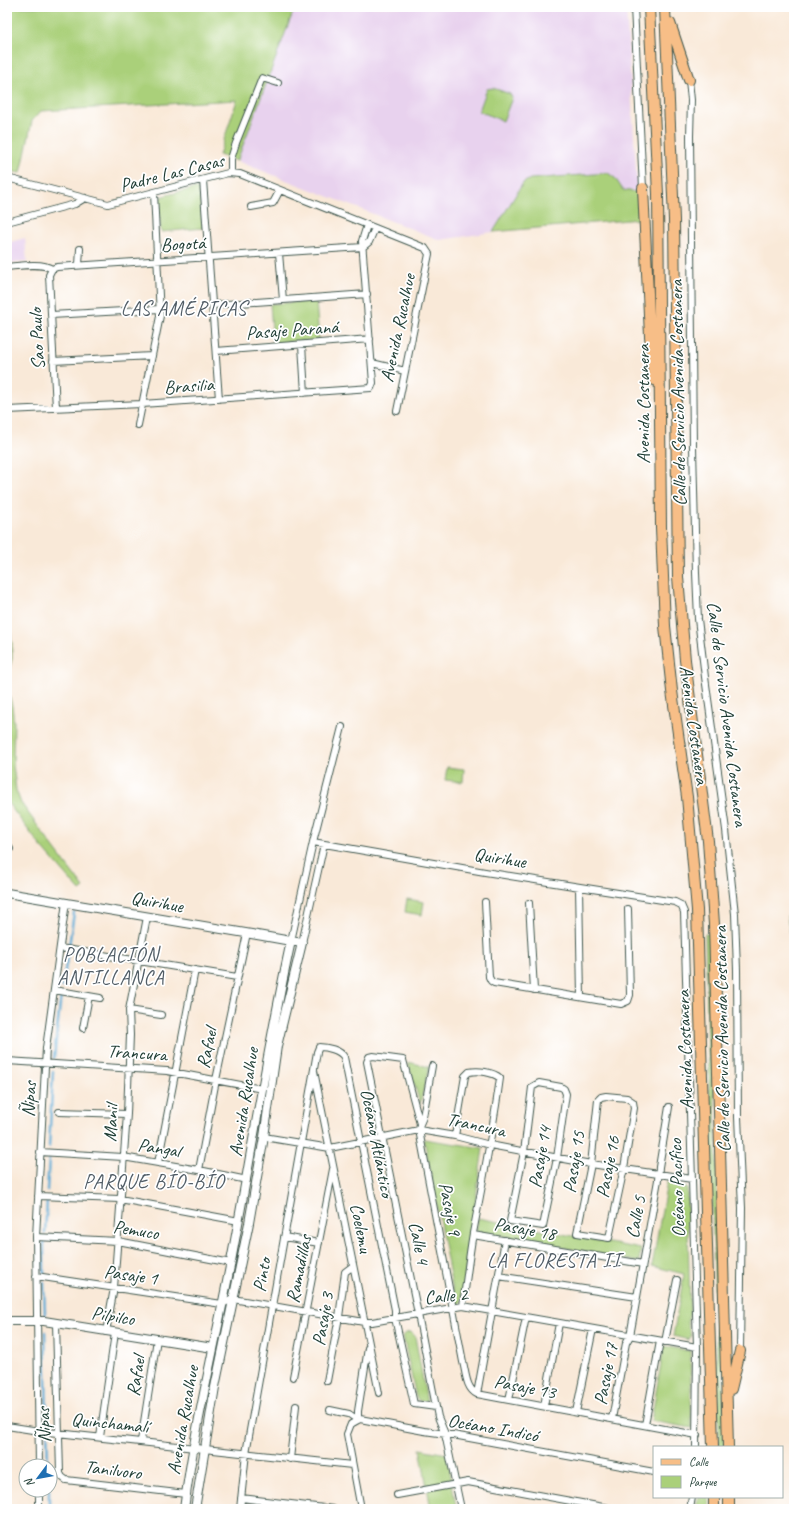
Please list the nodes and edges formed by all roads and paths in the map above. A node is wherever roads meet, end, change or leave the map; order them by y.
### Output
1 (634, 7) edge
2 (649, 7) edge
3 (666, 7) edge
4 (689, 80) joint
5 (278, 83) dead end
6 (231, 173) junction
7 (7, 178) edge
8 (203, 180) junction
9 (643, 188) joint
10 (280, 190) junction
11 (154, 193) junction
12 (85, 198) junction
13 (251, 206) dead end
14 (7, 222) edge
15 (367, 225) junction
16 (375, 228) junction
17 (363, 247) junction
18 (80, 249) dead end
19 (428, 251) joint
20 (279, 253) junction
21 (209, 258) junction
22 (157, 261) junction
23 (79, 265) junction
24 (7, 267) edge
25 (52, 269) junction
26 (367, 294) junction
27 (282, 300) junction
28 (212, 305) junction
29 (160, 309) junction
30 (51, 315) junction
31 (370, 339) junction
32 (302, 345) junction
33 (216, 351) junction
34 (152, 356) junction
35 (53, 361) junction
36 (372, 363) junction
37 (405, 371) junction
38 (305, 393) junction
39 (220, 399) junction
40 (142, 404) junction
41 (56, 408) junction
42 (7, 410) edge
43 (397, 411) dead end
44 (138, 425) dead end
45 (660, 425) junction
46 (342, 727) dead end
47 (313, 842) junction
48 (7, 843) edge
49 (324, 844) junction
50 (7, 853) edge
51 (579, 887) junction
52 (7, 893) edge
53 (66, 902) junction
54 (485, 902) dead end
55 (529, 903) dead end
56 (681, 905) joint
57 (628, 910) dead end
58 (147, 917) junction
59 (246, 933) junction
60 (291, 941) junction
61 (302, 943) junction
62 (60, 948) junction
63 (138, 961) junction
64 (195, 970) junction
65 (237, 977) junction
66 (54, 990) junction
67 (534, 990) junction
68 (89, 996) junction
69 (581, 997) junction
70 (100, 998) dead end
71 (129, 1010) junction
72 (161, 1015) dead end
73 (83, 1028) dead end
74 (342, 1054) joint
75 (370, 1057) joint
76 (7, 1061) edge
77 (46, 1064) junction
78 (432, 1066) dead end
79 (129, 1068) junction
80 (314, 1068) junction
81 (176, 1072) junction
82 (216, 1080) junction
83 (262, 1089) junction
84 (633, 1102) joint
85 (669, 1107) dead end
86 (59, 1112) dead end
87 (127, 1114) junction
88 (419, 1127) junction
89 (255, 1135) junction
90 (455, 1136) junction
91 (264, 1137) junction
92 (383, 1138) junction
93 (361, 1142) junction
94 (300, 1144) junction
95 (490, 1145) junction
96 (330, 1148) junction
97 (40, 1152) junction
98 (524, 1152) junction
99 (123, 1157) junction
100 (556, 1158) junction
101 (158, 1163) junction
102 (591, 1164) junction
103 (333, 1166) junction
104 (624, 1168) junction
105 (199, 1170) junction
106 (660, 1174) junction
107 (692, 1179) junction
108 (247, 1180) junction
109 (38, 1196) junction
110 (120, 1199) junction
111 (239, 1221) junction
112 (473, 1235) junction
113 (36, 1237) junction
114 (284, 1237) junction
115 (609, 1238) joint
116 (505, 1240) junction
117 (118, 1241) junction
118 (319, 1243) junction
119 (231, 1263) junction
120 (643, 1264) junction
121 (353, 1266) junction
122 (36, 1276) junction
123 (498, 1276) junction
124 (677, 1280) dead end
125 (114, 1288) junction
126 (637, 1297) junction
127 (233, 1299) junction
128 (222, 1304) junction
129 (272, 1305) junction
130 (463, 1306) junction
131 (453, 1308) junction
132 (306, 1311) junction
133 (491, 1311) junction
134 (418, 1314) junction
135 (339, 1317) junction
136 (526, 1317) junction
137 (395, 1318) junction
138 (7, 1321) edge
139 (37, 1321) junction
140 (364, 1322) junction
141 (56, 1323) junction
142 (559, 1323) junction
143 (593, 1329) junction
144 (111, 1332) junction
145 (630, 1336) junction
146 (157, 1339) junction
147 (663, 1341) junction
148 (369, 1345) junction
149 (213, 1348) junction
150 (697, 1348) junction
151 (740, 1351) joint
152 (293, 1377) dead end
153 (327, 1381) dead end
154 (379, 1393) dead end
155 (477, 1394) junction
156 (509, 1400) junction
157 (727, 1403) junction
158 (296, 1406) dead end
159 (544, 1406) junction
160 (436, 1407) junction
161 (330, 1410) dead end
162 (576, 1412) junction
163 (612, 1419) junction
164 (358, 1420) junction
165 (645, 1425) junction
166 (7, 1426) edge
167 (41, 1431) junction
168 (56, 1432) junction
169 (445, 1434) junction
170 (697, 1435) junction
171 (100, 1437) junction
172 (141, 1441) junction
173 (696, 1446) edge
174 (713, 1446) edge
175 (728, 1446) edge
176 (194, 1448) junction
177 (204, 1448) junction
178 (246, 1453) junction
179 (39, 1458) edge
180 (290, 1459) junction
181 (352, 1465) junction
182 (653, 1472) edge
183 (62, 1477) joint
184 (456, 1483) junction
185 (186, 1494) junction
186 (397, 1496) dead end
187 (39, 1498) edge
188 (241, 1498) junction
189 (692, 1498) edge
190 (714, 1498) edge
191 (729, 1498) edge
192 (39, 1509) edge
193 (184, 1509) edge
194 (195, 1509) edge
195 (240, 1509) edge
196 (333, 1509) edge
197 (361, 1509) edge
198 (461, 1509) edge
199 (614, 1509) edge
200 (690, 1509) edge
201 (714, 1509) edge
202 (730, 1509) edge

1 - 9 street
2 - 45 main road, Avenida Costanera
3 - 4 main road
3 - 157 main road, Avenida Costanera
4 - 151 street, Calle de Servicio Avenida Costanera
5 - 6 street
6 - 8 street, Padre Las Casas
6 - 10 street, Padre Las Casas
7 - 12 street, Padre Las Casas
8 - 11 street, Padre Las Casas
8 - 21 street
9 - 45 main road
10 - 13 street
10 - 15 street, Padre Las Casas
11 - 12 street, Padre Las Casas
11 - 22 street
12 - 14 street
15 - 16 street, Padre Las Casas
15 - 17 street
16 - 17 street
16 - 19 street, Padre Las Casas
17 - 20 street, Bogotá
17 - 26 street
18 - 23 street
19 - 37 street, Avenida Rucalhue
20 - 21 street, Bogotá
20 - 27 street
21 - 22 street, Bogotá
21 - 28 street
22 - 23 street, Bogotá
22 - 29 street
23 - 25 street, Bogotá
24 - 25 street, Bogotá
25 - 30 street, Sao Paulo
26 - 27 street
26 - 31 street
27 - 28 street
28 - 33 street
29 - 30 street
29 - 34 street
30 - 35 street, Sao Paulo
31 - 32 street, Pasaje Paraná
31 - 36 street
32 - 33 street, Pasaje Paraná
32 - 38 street
33 - 39 street
34 - 35 street
34 - 40 street
35 - 41 street, Sao Paulo
36 - 37 street
36 - 38 street, Brasilia
37 - 43 street, Avenida Rucalhue
38 - 39 street, Brasilia
39 - 40 street, Brasilia
40 - 41 street, Brasilia
40 - 44 street
41 - 42 street, Brasilia
45 - 174 main road, Avenida Costanera
46 - 47 street, Avenida Rucalhue
47 - 49 street, Quirihue
47 - 60 street, Avenida Rucalhue
48 - 50 street
49 - 51 street, Quirihue
49 - 61 street, Avenida Rucalhue
51 - 56 street, Quirihue
51 - 69 street
52 - 53 street, Quirihue
53 - 58 street, Quirihue
53 - 62 street, Ñipas
54 - 67 street
55 - 67 street
56 - 107 street, Océano Pacífico
57 - 69 street
58 - 59 street, Quirihue
58 - 63 street, Manil
59 - 60 street, Quirihue
59 - 65 street, Rafael
60 - 61 street, Quirihue
60 - 83 street, Avenida Rucalhue
61 - 91 street, Avenida Rucalhue
62 - 63 street
62 - 66 street, Ñipas
63 - 64 street
63 - 71 street, Manil
64 - 65 street
64 - 81 street
65 - 82 street, Rafael
66 - 68 street
66 - 77 street, Ñipas
67 - 69 street
68 - 70 street
68 - 73 street
71 - 72 street
71 - 79 street, Manil
74 - 80 street, Pinto
74 - 93 street, Océano Atlántico
75 - 88 street, Pasaje 9
75 - 92 street, Calle 4
76 - 77 street, Trancura
77 - 79 street, Trancura
77 - 97 street, Ñipas
78 - 88 street
79 - 81 street, Trancura
79 - 87 street, Manil
80 - 94 street, Pinto
80 - 96 street, Coelemu
81 - 82 street, Trancura
81 - 101 street
82 - 83 street, Trancura
82 - 105 street, Rafael
83 - 89 street, Avenida Rucalhue
84 - 102 street, Pasaje 15
84 - 104 street, Pasaje 16
85 - 106 street
86 - 87 street
87 - 99 street, Manil
88 - 90 street, Trancura
88 - 92 street, Trancura
88 - 131 street, Pasaje 9
89 - 91 street, Trancura
89 - 108 street, Avenida Rucalhue
90 - 95 street, Trancura
90 - 95 street
91 - 94 street, Trancura
91 - 127 street, Avenida Rucalhue
92 - 93 street, Trancura
92 - 134 street, Calle 4
93 - 96 street, Trancura
93 - 137 street, Océano Atlántico
94 - 96 street, Trancura
94 - 114 street, Pinto
95 - 98 street, Trancura
95 - 112 street
96 - 103 street, Coelemu
97 - 99 street, Pangal
97 - 109 street, Ñipas
98 - 100 street, Trancura
98 - 100 street, Pasaje 14
98 - 100 street, Pasaje 14
99 - 101 street, Pangal
99 - 110 street, Manil
100 - 102 street, Trancura
101 - 105 street, Pangal
102 - 104 street, Trancura
102 - 115 street, Pasaje 15
103 - 118 street, Ramadillas
103 - 121 street, Coelemu
104 - 106 street, Trancura
104 - 115 street, Pasaje 16
105 - 108 street, Pangal
106 - 107 street, Trancura
106 - 120 street, Calle 5
107 - 150 street, Océano Pacífico
108 - 111 street, Avenida Rucalhue
109 - 110 street
109 - 113 street, Ñipas
110 - 111 street
110 - 117 street, Manil
111 - 119 street, Avenida Rucalhue
112 - 116 street, Pasaje 18
112 - 130 street
113 - 117 street, Pemuco
113 - 122 street, Ñipas
114 - 118 street
114 - 129 street, Pinto
116 - 120 street, Pasaje 18
116 - 123 street, Pasaje 13
117 - 119 street, Pemuco
117 - 125 street, Manil
118 - 132 street, Ramadillas
119 - 128 street, Avenida Rucalhue
120 - 126 street, Calle 5
121 - 135 street, Pasaje 3
121 - 140 street, Coelemu
122 - 125 street, Pasaje 1
122 - 139 street, Ñipas
123 - 126 street
123 - 133 street, Pasaje 13
124 - 147 street
125 - 128 street, Pasaje 1
125 - 144 street, Manil
126 - 145 street, Calle 5
127 - 128 street
127 - 129 street, Calle 2
127 - 177 street, Avenida Rucalhue
128 - 149 street, Avenida Rucalhue
129 - 132 street, Calle 2
129 - 178 street, Pinto
130 - 131 street, Calle 2
130 - 133 street, Calle 2
131 - 134 street, Calle 2
131 - 155 street, Pasaje 9
132 - 135 street, Calle 2
132 - 152 street, Ramadillas
133 - 136 street, Calle 2
133 - 155 street, Pasaje 13
134 - 137 street, Calle 2
134 - 160 street, Calle 4
135 - 140 street, Calle 2
135 - 153 street, Pasaje 3
136 - 142 street, Calle 2
136 - 156 street
137 - 140 street, Calle 2
137 - 160 street, Océano Atlántico
138 - 139 street, Pilpilco
139 - 141 street, Pilpilco
139 - 167 street, Ñipas
140 - 148 street, Coelemu
141 - 144 street, Pilpilco
141 - 168 street, Ñipas
142 - 143 street, Calle 2
142 - 159 street
143 - 145 street, Calle 2
143 - 162 street
144 - 146 street, Pilpilco
144 - 171 street, Manil
145 - 147 street, Calle 2
145 - 163 street, Pasaje 17
146 - 149 street, Pilpilco
146 - 172 street, Rafael
147 - 150 street, Calle 2
147 - 165 street
148 - 154 street, Coelemu
148 - 164 street
149 - 176 street, Avenida Rucalhue
150 - 170 street, Océano Pacífico
151 - 157 main road
155 - 156 street, Pasaje 13
156 - 159 street, Pasaje 13
157 - 175 main road, Avenida Costanera
158 - 180 street
159 - 162 street, Pasaje 13
160 - 169 street, Calle 4
161 - 164 street, Océano Indicó
162 - 163 street, Pasaje 13
163 - 165 street, Pasaje 13
164 - 169 street, Océano Indicó
164 - 181 street
165 - 170 street, Pasaje 13
166 - 167 street, Quinchamalí
167 - 168 street, Quinchamalí
167 - 179 street, Ñipas
168 - 171 street, Quinchamalí
168 - 183 street, Ñipas
169 - 182 street, Océano Indicó
169 - 184 street
170 - 173 street, Océano Pacífico
171 - 172 street, Quinchamalí
172 - 176 street, Quinchamalí
176 - 177 street, Quinchamalí
176 - 185 street, Avenida Rucalhue
177 - 178 street, Quinchamalí
177 - 194 street, Avenida Rucalhue
178 - 180 street, Quinchamalí
178 - 188 street, Pinto
180 - 181 street, Quinchamalí
181 - 197 street
183 - 185 street, Tanilvoro
184 - 186 street
184 - 198 street
184 - 199 street
185 - 193 street, Avenida Rucalhue
187 - 192 street
188 - 195 street, Pinto
188 - 196 street
189 - 200 street
190 - 201 main road
191 - 202 main road

